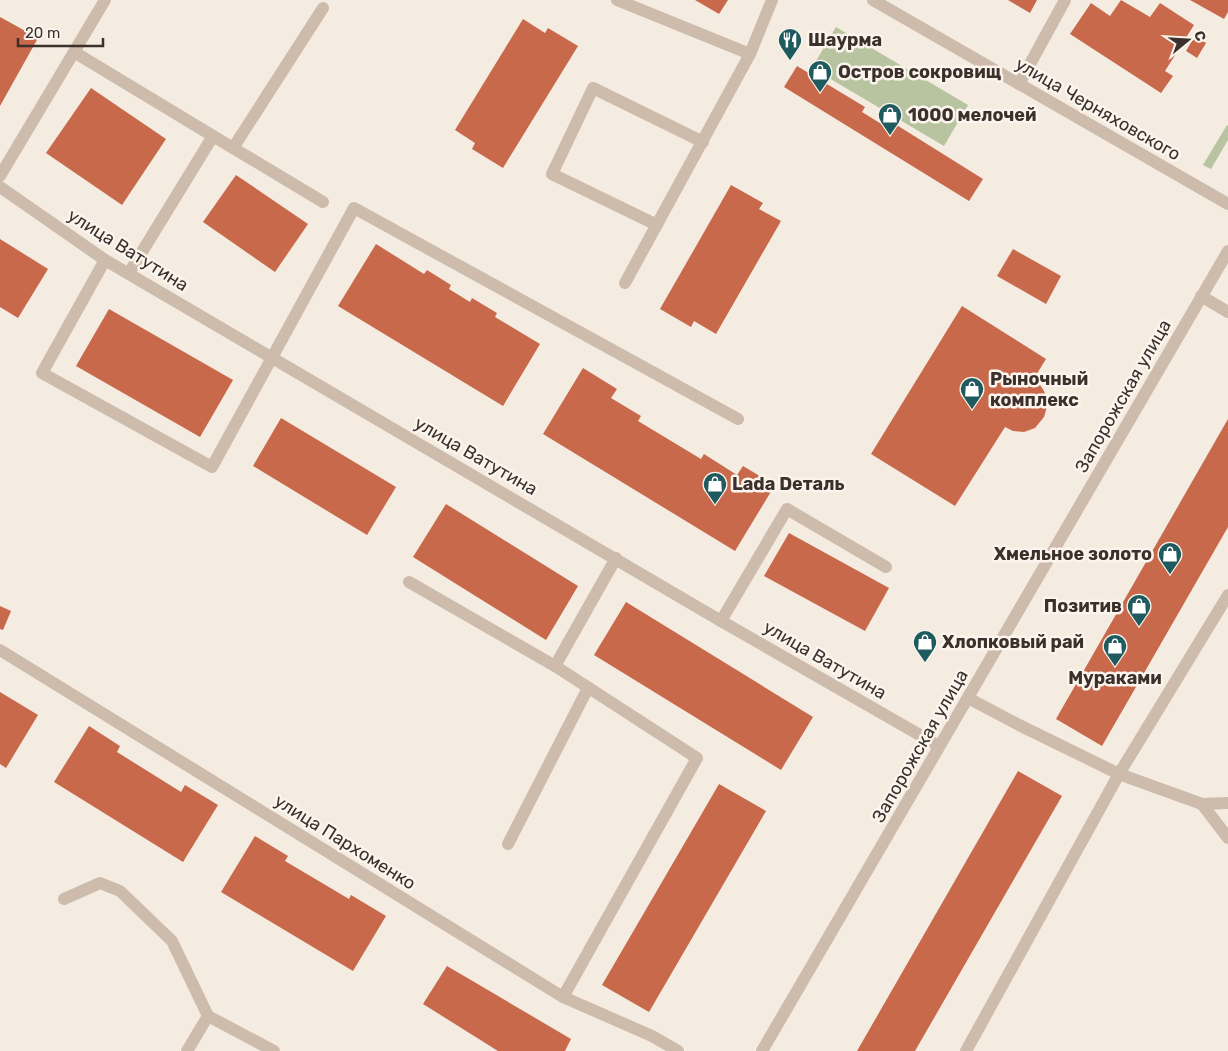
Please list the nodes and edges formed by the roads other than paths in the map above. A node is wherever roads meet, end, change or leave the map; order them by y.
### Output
1 (105, 0) edge
2 (617, 0) edge
3 (772, 0) edge
4 (873, 0) edge
5 (1065, 0) edge
6 (323, 8) dead end
7 (74, 52) junction
8 (750, 54) junction
9 (1019, 84) junction
10 (213, 136) junction
11 (703, 142) junction
12 (233, 148) junction
13 (0, 176) edge
14 (0, 186) edge
15 (323, 202) dead end
16 (1228, 204) edge
17 (657, 225) junction
18 (1228, 251) edge
19 (105, 260) junction
20 (128, 273) junction
21 (625, 283) dead end
22 (1201, 296) junction
23 (1228, 312) edge
24 (272, 357) junction
25 (738, 419) dead end
26 (616, 558) junction
27 (886, 567) dead end
28 (409, 582) dead end
29 (1228, 595) edge
30 (722, 621) junction
31 (0, 650) edge
32 (555, 666) junction
33 (588, 688) junction
34 (968, 698) junction
35 (940, 746) junction
36 (1120, 774) junction
37 (1228, 802) edge
38 (1202, 804) junction
39 (1228, 838) edge
40 (508, 844) dead end
41 (64, 899) dead end
42 (563, 997) junction
43 (208, 1016) junction
44 (187, 1051) edge
45 (274, 1051) edge
46 (678, 1051) edge
47 (762, 1051) edge
48 (966, 1051) edge

1 - 7 street
2 - 8 street
3 - 8 street
4 - 9 street, улица Черняховского
5 - 9 street
6 - 12 street
7 - 10 street
7 - 13 street
8 - 11 street
9 - 16 street, улица Черняховского
10 - 12 street
10 - 20 street
11 - 17 street
11 - 17 street
12 - 15 street
14 - 19 street, улица Ватутина
17 - 21 street
18 - 22 street, Запорожская улица
19 - 20 street, улица Ватутина
19 - 24 street
20 - 24 street, улица Ватутина
22 - 23 street
22 - 34 street, Запорожская улица
24 - 25 street
24 - 26 street, улица Ватутина
26 - 30 street, улица Ватутина
26 - 32 street
27 - 30 street
28 - 32 street
29 - 36 street
30 - 35 street, улица Ватутина
31 - 42 street, улица Пархоменко
32 - 33 street
33 - 40 street
33 - 42 street
34 - 35 street, Запорожская улица
34 - 36 street
35 - 47 street, Запорожская улица
36 - 38 street
36 - 48 street
37 - 38 street
38 - 39 street
41 - 43 street
42 - 46 street, улица Пархоменко
43 - 44 street
43 - 45 street

